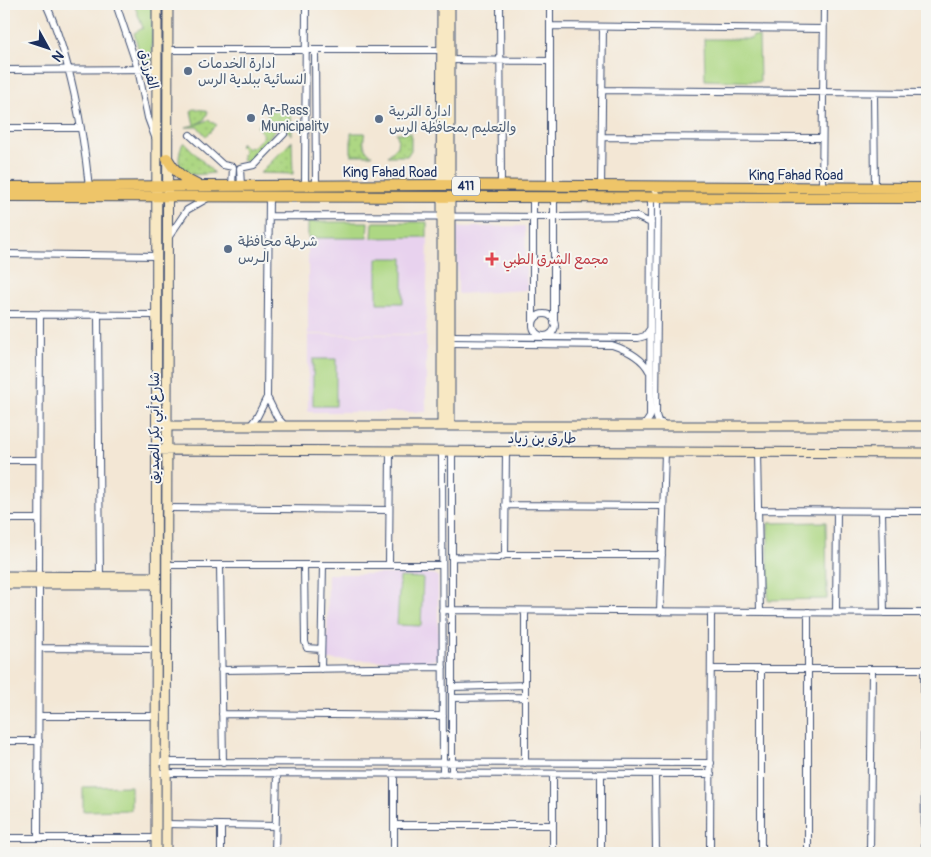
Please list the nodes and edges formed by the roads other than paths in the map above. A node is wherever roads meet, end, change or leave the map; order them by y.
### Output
1 (46, 4) edge
2 (116, 4) edge
3 (157, 4) edge
4 (168, 4) edge
5 (306, 4) edge
6 (442, 4) edge
7 (450, 4) edge
8 (500, 4) edge
9 (550, 4) edge
10 (824, 4) edge
11 (550, 26) junction
12 (603, 27) junction
13 (823, 29) junction
14 (168, 50) junction
15 (306, 50) junction
16 (315, 50) junction
17 (446, 55) junction
18 (500, 60) junction
19 (550, 61) junction
20 (138, 69) junction
21 (157, 69) junction
22 (4, 70) edge
23 (68, 70) junction
24 (927, 76) edge
25 (602, 90) junction
26 (822, 92) junction
27 (874, 93) junction
28 (927, 93) edge
29 (4, 128) edge
30 (81, 128) junction
31 (284, 134) dead end
32 (190, 135) dead end
33 (602, 137) junction
34 (822, 138) junction
35 (156, 141) junction
36 (168, 158) junction
37 (233, 167) junction
38 (240, 168) junction
39 (446, 185) junction
40 (236, 186) junction
41 (305, 186) junction
42 (316, 186) junction
43 (501, 186) junction
44 (550, 186) junction
45 (4, 187) edge
46 (90, 187) junction
47 (200, 187) junction
48 (601, 187) junction
49 (822, 188) junction
50 (927, 188) edge
51 (875, 189) junction
52 (156, 192) junction
53 (168, 192) junction
54 (654, 194) junction
55 (4, 196) edge
56 (210, 197) junction
57 (269, 197) junction
58 (446, 197) junction
59 (533, 197) junction
60 (554, 197) junction
61 (927, 198) edge
62 (269, 216) junction
63 (446, 216) junction
64 (533, 217) junction
65 (554, 217) junction
66 (651, 223) junction
67 (168, 239) junction
68 (4, 254) edge
69 (156, 256) junction
70 (4, 314) edge
71 (40, 314) junction
72 (98, 314) junction
73 (156, 315) junction
74 (554, 323) junction
75 (533, 326) junction
76 (650, 328) junction
77 (544, 336) junction
78 (450, 340) junction
79 (534, 344) junction
80 (552, 345) junction
81 (650, 374) junction
82 (267, 397) junction
83 (156, 426) junction
84 (167, 426) junction
85 (250, 426) junction
86 (285, 426) junction
87 (446, 426) junction
88 (641, 426) junction
89 (668, 426) junction
90 (927, 426) edge
91 (156, 450) junction
92 (167, 450) junction
93 (390, 451) junction
94 (447, 451) junction
95 (506, 451) junction
96 (665, 452) junction
97 (757, 452) junction
98 (927, 452) edge
99 (4, 460) edge
100 (39, 460) junction
101 (505, 505) junction
102 (664, 506) junction
103 (167, 508) junction
104 (389, 510) junction
105 (758, 510) junction
106 (837, 510) junction
107 (882, 511) junction
108 (927, 511) edge
109 (4, 519) edge
110 (39, 519) junction
111 (505, 555) junction
112 (662, 555) junction
113 (452, 557) junction
114 (167, 565) junction
115 (220, 565) junction
116 (304, 565) junction
117 (323, 565) junction
118 (389, 565) junction
119 (442, 565) junction
120 (4, 576) edge
121 (39, 580) junction
122 (100, 581) junction
123 (156, 581) junction
124 (4, 584) edge
125 (442, 610) junction
126 (452, 610) junction
127 (525, 611) junction
128 (660, 612) junction
129 (711, 612) junction
130 (760, 612) junction
131 (808, 612) junction
132 (836, 613) junction
133 (884, 613) junction
134 (927, 613) edge
135 (39, 648) junction
136 (156, 648) junction
137 (321, 649) junction
138 (443, 667) junction
139 (321, 669) junction
140 (711, 669) junction
141 (761, 669) junction
142 (808, 669) junction
143 (872, 669) junction
144 (926, 669) edge
145 (221, 670) junction
146 (525, 685) junction
147 (452, 687) junction
148 (525, 697) junction
149 (452, 698) junction
150 (222, 714) junction
151 (39, 716) junction
152 (156, 716) junction
153 (443, 716) junction
154 (4, 741) edge
155 (39, 741) junction
156 (156, 762) junction
157 (167, 762) junction
158 (223, 762) junction
159 (443, 763) junction
160 (452, 763) junction
161 (525, 763) junction
162 (711, 764) junction
163 (156, 773) junction
164 (167, 773) junction
165 (277, 773) junction
166 (394, 773) junction
167 (443, 774) junction
168 (452, 774) junction
169 (553, 774) junction
170 (602, 774) junction
171 (656, 774) junction
172 (711, 774) junction
173 (166, 824) junction
174 (221, 825) junction
175 (394, 825) junction
176 (552, 825) junction
177 (276, 826) junction
178 (4, 838) edge
179 (38, 838) junction
180 (156, 838) junction
181 (156, 853) edge
182 (166, 853) edge
183 (221, 853) edge
184 (275, 853) edge
185 (394, 853) edge
186 (552, 853) edge
187 (601, 853) edge
188 (656, 853) edge
189 (710, 853) edge
190 (761, 853) edge
191 (808, 853) edge
192 (870, 853) edge
193 (924, 853) edge

1 - 23 street
2 - 20 street, الفرزدق
3 - 21 street, شارع أبي بكر الصديق
4 - 14 street, شارع أبي بكر الصديق
5 - 15 street
6 - 17 street
7 - 17 street
8 - 18 street
9 - 11 street
10 - 13 street
11 - 12 street
11 - 19 street
12 - 13 street
12 - 25 street
13 - 26 street
14 - 15 street
14 - 36 street, شارع أبي بكر الصديق
15 - 16 street
15 - 41 street
16 - 17 street
16 - 42 street
17 - 18 street
17 - 39 street
18 - 19 street
18 - 43 street
19 - 44 street
20 - 21 street
20 - 23 street
20 - 35 street, الفرزدق
21 - 35 street, شارع أبي بكر الصديق
22 - 23 street
23 - 30 street
24 - 28 street
25 - 26 street
25 - 33 street
26 - 27 street
26 - 34 street
27 - 28 street
27 - 51 street
28 - 50 street
29 - 30 street
30 - 46 street
31 - 38 street
32 - 37 street
33 - 34 street
33 - 48 street
34 - 49 street
35 - 52 street, شارع أبي بكر الصديق
36 - 47 main road
36 - 53 street, شارع أبي بكر الصديق
37 - 38 street
37 - 40 street
38 - 40 street
39 - 42 main road, King Fahad Road / 411
39 - 43 main road, King Fahad Road / 411
40 - 41 main road, King Fahad Road / 411
40 - 47 main road, King Fahad Road / 411
41 - 42 main road, King Fahad Road / 411
43 - 44 main road, King Fahad Road / 411
44 - 48 main road, King Fahad Road / 411
45 - 46 main road, King Fahad Road / 411
46 - 52 main road, King Fahad Road / 411
47 - 53 main road, King Fahad Road / 411
48 - 54 main road, King Fahad Road / 411
49 - 51 main road, King Fahad Road / 411
49 - 54 main road, King Fahad Road / 411
50 - 51 main road, King Fahad Road / 411
52 - 53 main road, King Fahad Road / 411
52 - 55 main road, King Fahad Road / 411
52 - 69 street, شارع أبي بكر الصديق
53 - 56 main road, King Fahad Road / 411
53 - 67 street, شارع أبي بكر الصديق
54 - 60 main road, King Fahad Road / 411
54 - 61 main road, King Fahad Road / 411
54 - 66 street
54 - 89 street
56 - 57 main road, King Fahad Road / 411
56 - 67 street
57 - 58 main road, King Fahad Road / 411
57 - 62 street
58 - 59 main road, King Fahad Road / 411
58 - 63 street
59 - 60 main road, King Fahad Road / 411
59 - 64 street
60 - 65 street
62 - 63 street
62 - 82 street
63 - 64 street
63 - 78 street
63 - 87 street
64 - 65 street
64 - 75 street
65 - 66 street
65 - 74 street
66 - 76 street
67 - 84 street, شارع أبي بكر الصديق
68 - 69 street
69 - 73 street, شارع أبي بكر الصديق
70 - 71 street
71 - 72 street
71 - 100 street
72 - 73 street
72 - 122 street
73 - 83 street, شارع أبي بكر الصديق
74 - 75 street
74 - 77 street
75 - 77 street
76 - 77 street
76 - 81 street
77 - 78 street
77 - 79 street
77 - 80 street
78 - 79 street
78 - 87 street
79 - 80 street
80 - 81 street
81 - 88 street
82 - 85 street
82 - 86 street
83 - 84 street, طارق بن زياد
83 - 91 street, شارع أبي بكر الصديق
84 - 85 street, طارق بن زياد
84 - 92 street, شارع أبي بكر الصديق
85 - 86 street, طارق بن زياد
86 - 87 street, طارق بن زياد
87 - 88 street, طارق بن زياد
88 - 89 street, طارق بن زياد
89 - 90 street, طارق بن زياد
91 - 92 street, طارق بن زياد
91 - 123 street, شارع أبي بكر الصديق
92 - 93 street, طارق بن زياد
92 - 103 street, شارع أبي بكر الصديق
93 - 94 street, طارق بن زياد
93 - 104 street
94 - 95 street, طارق بن زياد
94 - 113 street
94 - 119 street
95 - 96 street, طارق بن زياد
95 - 101 street
96 - 97 street, طارق بن زياد
96 - 102 street
97 - 98 street, طارق بن زياد
97 - 105 street
99 - 100 street
100 - 110 street
101 - 102 street
101 - 111 street
102 - 112 street
103 - 104 street
103 - 114 street, شارع أبي بكر الصديق
104 - 118 street
105 - 106 street
105 - 130 street
106 - 107 street
106 - 132 street
107 - 108 street
107 - 133 street
109 - 110 street
110 - 121 street
111 - 112 street
111 - 113 street
112 - 128 street
113 - 126 street
114 - 115 street
114 - 157 street, شارع أبي بكر الصديق
115 - 116 street
115 - 145 street
116 - 117 street
116 - 137 street
117 - 118 street
117 - 137 street
118 - 119 street
119 - 125 street
120 - 121 street
121 - 122 street
121 - 124 street
121 - 135 street
122 - 123 street
123 - 136 street, شارع أبي بكر الصديق
125 - 126 street
125 - 138 street
126 - 127 street
126 - 147 street
127 - 128 street
127 - 146 street
128 - 129 street
129 - 130 street
129 - 140 street
130 - 131 street
131 - 132 street
131 - 142 street
132 - 133 street
133 - 134 street
135 - 136 street
135 - 151 street
136 - 152 street, شارع أبي بكر الصديق
137 - 139 street
138 - 139 street
138 - 153 street
139 - 145 street
140 - 141 street
140 - 162 street
141 - 142 street
141 - 190 street
142 - 143 street
142 - 191 street
143 - 144 street
143 - 192 street
144 - 193 street
145 - 150 street
146 - 147 street
146 - 148 street
147 - 149 street
148 - 149 street
148 - 161 street
149 - 160 street
150 - 153 street
150 - 158 street
151 - 152 street
151 - 155 street
152 - 156 street, شارع أبي بكر الصديق
153 - 159 street
154 - 155 street
155 - 179 street
156 - 157 street
156 - 163 street, شارع أبي بكر الصديق
157 - 158 street
157 - 164 street, شارع أبي بكر الصديق
158 - 159 street
159 - 160 street
159 - 167 street
160 - 161 street
160 - 168 street
161 - 162 street
162 - 172 street
163 - 164 street
163 - 180 street, شارع أبي بكر الصديق
164 - 165 street
164 - 173 street, شارع أبي بكر الصديق
165 - 166 street
165 - 177 street
166 - 167 street
166 - 175 street
167 - 168 street
168 - 169 street
169 - 170 street
169 - 176 street
170 - 171 street
170 - 187 street
171 - 172 street
171 - 188 street
172 - 189 street
173 - 174 street
173 - 182 street, شارع أبي بكر الصديق
174 - 177 street
174 - 183 street
175 - 176 street
175 - 185 street
176 - 186 street
177 - 184 street
178 - 179 street
179 - 180 street
180 - 181 street, شارع أبي بكر الصديق

